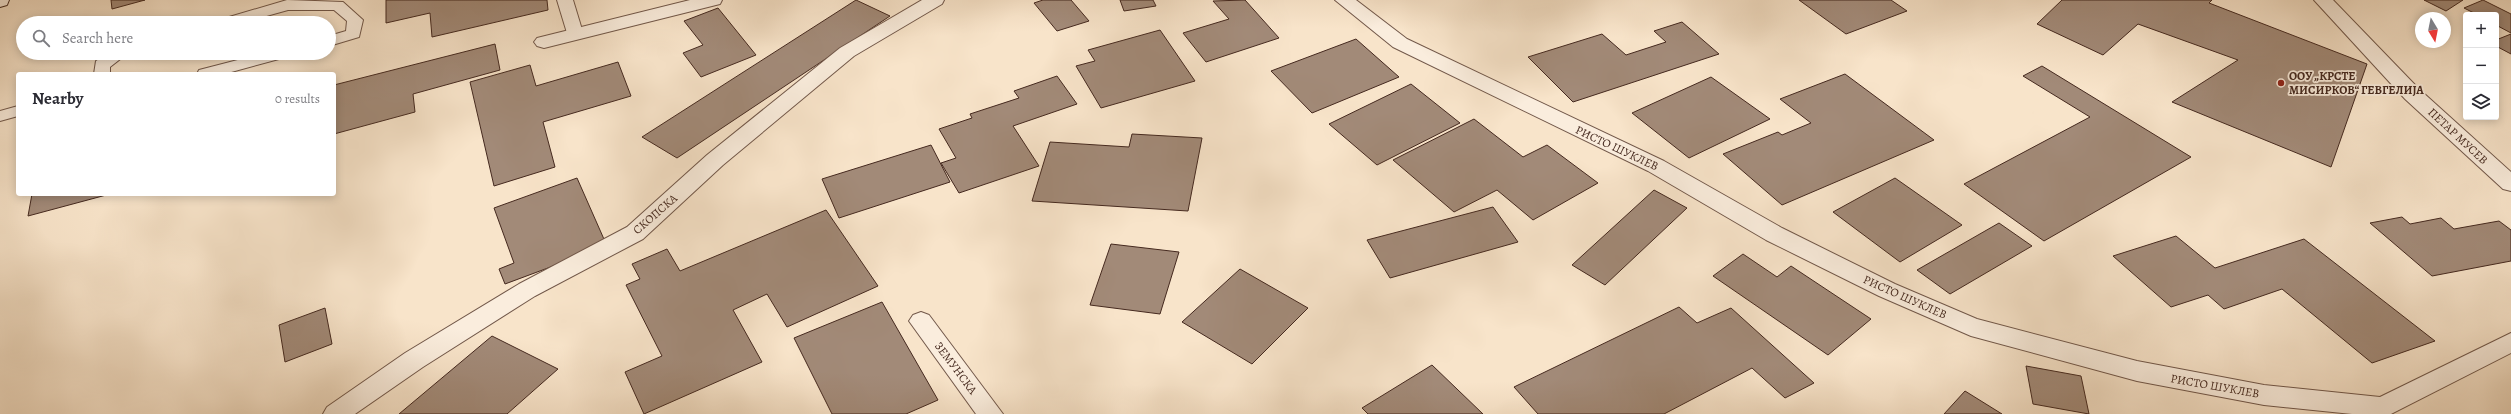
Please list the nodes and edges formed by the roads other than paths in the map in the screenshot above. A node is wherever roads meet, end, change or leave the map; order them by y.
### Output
1 (565, 0) edge
2 (713, 0) edge
3 (935, 0) edge
4 (1344, 0) edge
5 (2322, 0) edge
6 (250, 16) edge
7 (575, 33) junction
8 (336, 39) edge
9 (544, 42) dead end
10 (110, 60) edge
11 (258, 60) edge
12 (102, 72) edge
13 (213, 72) edge
14 (16, 112) edge
15 (0, 116) edge
16 (2511, 184) edge
17 (921, 321) dead end
18 (2511, 342) edge
19 (2379, 410) edge
20 (336, 414) edge
21 (990, 414) edge

1 - 7 lane
2 - 7 street
3 - 20 street, СКОПСКА
4 - 19 street, РИСТО ШУКЛЕВ
5 - 16 street, ПЕТАР МУСЕВ
6 - 8 lane
7 - 9 street
10 - 12 lane
11 - 13 lane
14 - 15 lane
17 - 21 street, ЗЕМУНСКА
18 - 19 street, РИСТО ШУКЛЕВ

